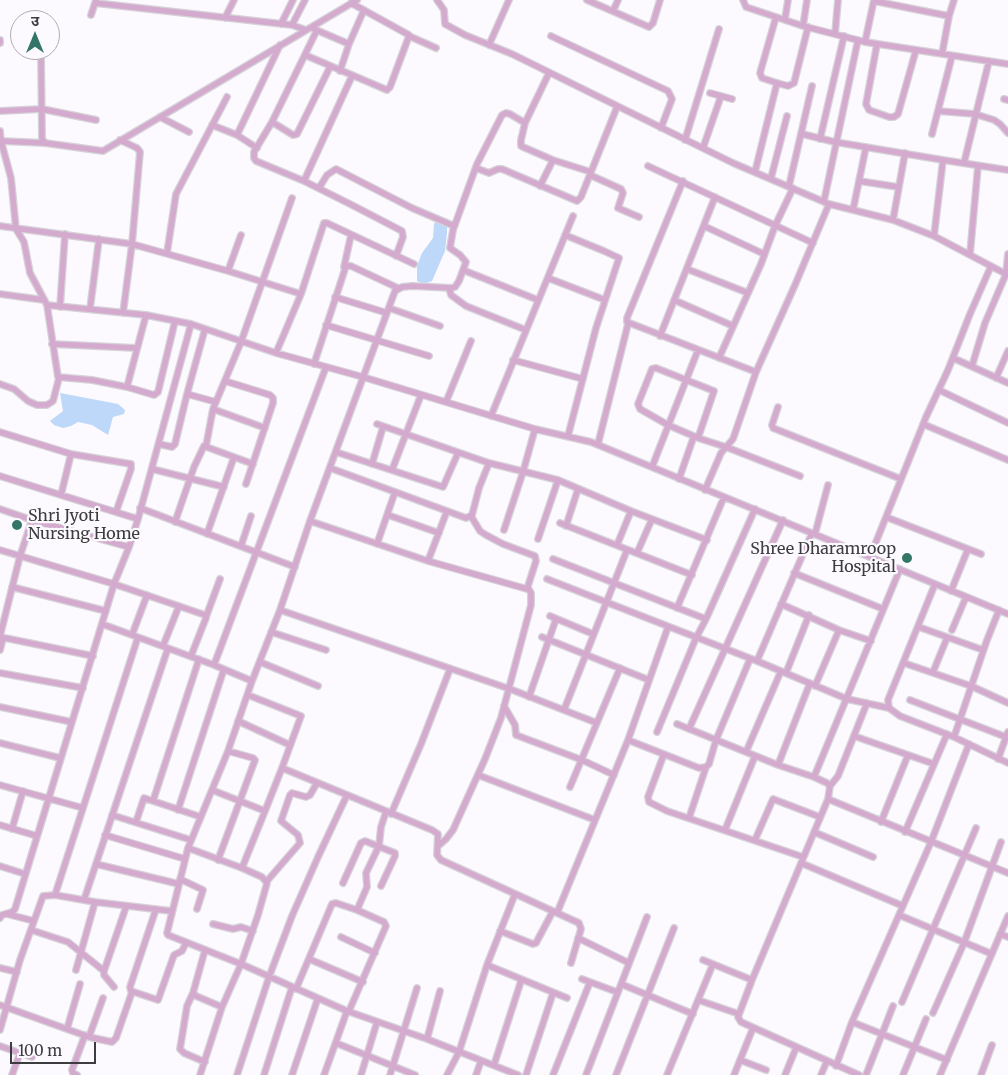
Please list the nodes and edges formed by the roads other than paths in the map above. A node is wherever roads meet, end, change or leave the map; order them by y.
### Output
1 (234, 0) edge
2 (293, 0) edge
3 (306, 0) edge
4 (357, 0) edge
5 (437, 0) edge
6 (509, 0) edge
7 (587, 0) edge
8 (618, 0) edge
9 (660, 0) edge
10 (743, 0) edge
11 (788, 0) edge
12 (807, 0) edge
13 (838, 0) edge
14 (874, 0) edge
15 (954, 0) edge
16 (96, 1) edge
17 (127, 3) edge
18 (351, 3) junction
19 (364, 10) junction
20 (613, 12) junction
21 (91, 15) dead end
22 (950, 16) junction
23 (776, 17) junction
24 (226, 18) junction
25 (785, 20) junction
26 (281, 24) junction
27 (292, 25) junction
28 (805, 26) junction
29 (308, 28) junction
30 (719, 29) dead end
31 (317, 30) junction
32 (835, 34) junction
33 (409, 36) junction
34 (551, 36) dead end
35 (844, 36) junction
36 (858, 40) junction
37 (865, 42) junction
38 (349, 44) junction
39 (877, 44) junction
40 (280, 45) junction
41 (490, 45) junction
42 (436, 48) dead end
43 (916, 50) junction
44 (942, 54) junction
45 (305, 55) junction
46 (952, 56) junction
47 (41, 60) edge
48 (989, 61) junction
49 (1008, 64) edge
50 (330, 67) junction
51 (340, 71) junction
52 (549, 73) junction
53 (352, 76) junction
54 (777, 83) junction
55 (812, 86) dead end
56 (710, 93) dead end
57 (721, 96) junction
58 (227, 98) dead end
59 (732, 99) dead end
60 (617, 107) junction
61 (42, 109) junction
62 (938, 110) junction
63 (0, 111) edge
64 (975, 114) junction
65 (787, 116) dead end
66 (160, 117) junction
67 (96, 120) dead end
68 (272, 122) junction
69 (525, 123) junction
70 (212, 125) junction
71 (661, 128) junction
72 (0, 131) edge
73 (189, 132) dead end
74 (1008, 133) edge
75 (802, 134) junction
76 (932, 134) dead end
77 (237, 135) junction
78 (820, 139) junction
79 (120, 140) junction
80 (685, 140) junction
81 (0, 141) edge
82 (835, 142) junction
83 (44, 143) junction
84 (866, 147) junction
85 (257, 148) junction
86 (703, 148) junction
87 (2, 152) edge
88 (905, 153) junction
89 (553, 160) junction
90 (943, 160) junction
91 (964, 163) junction
92 (648, 166) dead end
93 (978, 166) junction
94 (476, 168) junction
95 (1008, 170) edge
96 (756, 172) junction
97 (590, 174) junction
98 (771, 178) junction
99 (304, 181) junction
100 (683, 181) junction
101 (859, 181) junction
102 (540, 186) junction
103 (791, 187) junction
104 (898, 187) junction
105 (319, 188) junction
106 (715, 197) junction
107 (292, 198) dead end
108 (827, 202) junction
109 (854, 210) junction
110 (573, 216) dead end
111 (639, 217) dead end
112 (893, 220) junction
113 (0, 226) edge
114 (454, 226) junction
115 (704, 226) junction
116 (775, 226) junction
117 (16, 229) junction
118 (65, 234) junction
119 (241, 235) dead end
120 (351, 235) junction
121 (565, 235) junction
122 (934, 236) junction
123 (99, 239) junction
124 (813, 243) junction
125 (132, 244) junction
126 (167, 253) junction
127 (764, 254) junction
128 (970, 254) junction
129 (1008, 254) edge
130 (396, 256) junction
131 (414, 264) dead end
132 (991, 266) junction
133 (344, 267) junction
134 (687, 268) junction
135 (463, 270) junction
136 (228, 271) junction
137 (1007, 274) edge
138 (548, 278) junction
139 (262, 282) junction
140 (398, 288) junction
141 (449, 288) junction
142 (748, 293) junction
143 (0, 294) edge
144 (300, 294) junction
145 (335, 297) junction
146 (538, 300) junction
147 (605, 300) junction
148 (674, 300) junction
149 (45, 302) junction
150 (60, 307) junction
151 (90, 309) junction
152 (388, 311) junction
153 (123, 313) junction
154 (146, 315) junction
155 (175, 321) junction
156 (191, 324) junction
157 (628, 324) junction
158 (326, 325) junction
159 (440, 326) dead end
160 (733, 326) junction
161 (205, 329) junction
162 (526, 330) junction
163 (660, 336) junction
164 (376, 341) junction
165 (241, 342) junction
166 (471, 342) dead end
167 (52, 344) junction
168 (136, 348) junction
169 (698, 350) junction
170 (1008, 351) edge
171 (276, 353) junction
172 (429, 356) dead end
173 (719, 358) junction
174 (953, 358) junction
175 (513, 360) junction
176 (314, 364) junction
177 (972, 366) junction
178 (326, 367) junction
179 (756, 372) junction
180 (363, 377) junction
181 (59, 378) junction
182 (996, 378) junction
183 (583, 379) junction
184 (686, 380) junction
185 (224, 381) junction
186 (1008, 383) edge
187 (0, 384) edge
188 (127, 387) junction
189 (939, 390) junction
190 (187, 394) junction
191 (421, 395) junction
192 (446, 402) junction
193 (214, 406) junction
194 (778, 407) dead end
195 (490, 416) junction
196 (1008, 423) edge
197 (923, 424) junction
198 (668, 425) junction
199 (265, 428) junction
200 (535, 429) junction
201 (0, 432) edge
202 (406, 435) junction
203 (568, 436) junction
204 (696, 437) junction
205 (159, 444) junction
206 (598, 444) junction
207 (206, 446) junction
208 (726, 447) junction
209 (336, 452) junction
210 (458, 453) junction
211 (71, 454) junction
212 (234, 458) junction
213 (1008, 460) edge
214 (489, 463) junction
215 (253, 464) junction
216 (372, 464) junction
217 (652, 467) junction
218 (152, 468) junction
219 (330, 468) junction
220 (392, 470) junction
221 (523, 472) junction
222 (0, 476) edge
223 (800, 476) dead end
224 (190, 479) junction
225 (679, 479) junction
226 (901, 479) junction
227 (558, 480) junction
228 (246, 484) dead end
229 (828, 484) dead end
230 (224, 487) junction
231 (578, 488) junction
232 (705, 490) junction
233 (396, 492) junction
234 (61, 495) junction
235 (724, 497) junction
236 (140, 508) junction
237 (0, 509) edge
238 (755, 509) junction
239 (447, 511) junction
240 (631, 511) junction
241 (116, 512) junction
242 (388, 514) junction
243 (250, 516) dead end
244 (471, 516) junction
245 (886, 517) junction
246 (138, 519) junction
247 (652, 519) junction
248 (32, 520) junction
249 (783, 520) junction
250 (310, 521) junction
251 (175, 522) junction
252 (560, 524) dead end
253 (566, 526) junction
254 (504, 530) dead end
255 (439, 533) junction
256 (813, 533) junction
257 (208, 534) junction
258 (538, 539) dead end
259 (707, 540) junction
260 (377, 544) junction
261 (617, 545) junction
262 (240, 546) junction
263 (129, 547) junction
264 (968, 549) junction
265 (0, 550) edge
266 (628, 550) junction
267 (256, 552) junction
268 (637, 553) junction
269 (980, 554) dead end
270 (20, 556) junction
271 (870, 557) junction
272 (553, 559) dead end
273 (428, 561) junction
274 (294, 567) junction
275 (900, 570) junction
276 (794, 573) junction
277 (692, 575) junction
278 (220, 579) dead end
279 (547, 579) dead end
280 (614, 583) junction
281 (114, 584) junction
282 (936, 584) junction
283 (12, 587) junction
284 (528, 588) junction
285 (951, 590) junction
286 (147, 595) junction
287 (966, 597) junction
288 (606, 603) junction
289 (781, 604) junction
290 (179, 606) junction
291 (677, 608) junction
292 (884, 609) junction
293 (280, 610) junction
294 (999, 610) junction
295 (106, 611) junction
296 (1008, 614) edge
297 (809, 616) junction
298 (206, 617) junction
299 (706, 620) junction
300 (102, 624) junction
301 (668, 627) junction
302 (919, 628) junction
303 (839, 630) junction
304 (952, 630) dead end
305 (271, 632) junction
306 (593, 634) junction
307 (135, 636) junction
308 (542, 636) dead end
309 (1, 637) edge
310 (696, 638) junction
311 (947, 638) junction
312 (549, 640) junction
313 (871, 641) junction
314 (165, 647) junction
315 (726, 649) junction
316 (0, 650) edge
317 (326, 650) dead end
318 (983, 650) junction
319 (585, 654) junction
320 (92, 656) junction
321 (191, 656) junction
322 (199, 659) junction
323 (750, 659) junction
324 (757, 661) junction
325 (260, 662) junction
326 (904, 663) junction
327 (214, 665) junction
328 (620, 668) junction
329 (224, 669) junction
330 (450, 669) junction
331 (783, 672) junction
332 (933, 672) junction
333 (0, 673) edge
334 (649, 680) junction
335 (252, 681) junction
336 (813, 685) junction
337 (318, 686) dead end
338 (971, 686) junction
339 (83, 688) junction
340 (508, 688) junction
341 (248, 695) junction
342 (529, 697) junction
343 (847, 699) junction
344 (910, 700) dead end
345 (867, 703) junction
346 (1008, 703) edge
347 (504, 706) junction
348 (0, 707) edge
349 (889, 708) junction
350 (564, 710) junction
351 (960, 720) junction
352 (238, 721) junction
353 (72, 722) junction
354 (597, 723) junction
355 (676, 724) dead end
356 (689, 729) junction
357 (657, 732) dead end
358 (947, 734) junction
359 (1007, 735) edge
360 (854, 736) junction
361 (954, 737) junction
362 (628, 740) junction
363 (716, 740) junction
364 (0, 743) edge
365 (969, 744) junction
366 (290, 745) junction
367 (228, 751) junction
368 (746, 752) junction
369 (664, 754) junction
370 (908, 754) junction
371 (755, 756) junction
372 (60, 758) junction
373 (998, 759) junction
374 (582, 760) junction
375 (1008, 762) edge
376 (934, 764) junction
377 (778, 765) junction
378 (706, 767) junction
379 (282, 768) junction
380 (478, 775) junction
381 (614, 775) junction
382 (814, 777) junction
383 (317, 783) junction
384 (0, 785) edge
385 (830, 786) junction
386 (570, 787) dead end
387 (212, 790) junction
388 (23, 791) junction
389 (347, 795) junction
390 (49, 798) junction
391 (828, 799) junction
392 (153, 801) junction
393 (240, 801) junction
394 (83, 808) junction
395 (178, 810) junction
396 (265, 811) junction
397 (389, 812) junction
398 (112, 815) junction
399 (201, 817) junction
400 (820, 817) junction
401 (689, 818) junction
402 (595, 820) junction
403 (136, 822) junction
404 (881, 822) junction
405 (0, 825) edge
406 (976, 828) dead end
407 (12, 829) junction
408 (725, 830) junction
409 (814, 832) junction
410 (905, 832) junction
411 (37, 836) junction
412 (105, 836) junction
413 (192, 840) junction
414 (755, 840) junction
415 (931, 842) junction
416 (1001, 842) dead end
417 (379, 846) junction
418 (438, 846) junction
419 (188, 848) junction
420 (965, 856) junction
421 (873, 857) dead end
422 (185, 859) junction
423 (218, 860) junction
424 (802, 860) junction
425 (96, 864) junction
426 (0, 866) edge
427 (993, 867) junction
428 (242, 868) junction
429 (1008, 873) edge
430 (25, 874) junction
431 (266, 881) junction
432 (180, 882) junction
433 (342, 884) dead end
434 (381, 886) dead end
435 (515, 894) junction
436 (55, 895) junction
437 (84, 900) junction
438 (95, 902) junction
439 (903, 906) junction
440 (126, 907) junction
441 (156, 909) junction
442 (197, 909) dead end
443 (357, 910) junction
444 (171, 911) junction
445 (555, 912) junction
446 (899, 915) junction
447 (2, 916) edge
448 (1008, 916) edge
449 (647, 917) dead end
450 (34, 921) junction
451 (213, 924) dead end
452 (674, 928) dead end
453 (31, 930) junction
454 (933, 930) junction
455 (253, 931) junction
456 (500, 931) junction
457 (1000, 934) junction
458 (341, 937) dead end
459 (1008, 937) edge
460 (578, 938) junction
461 (186, 943) junction
462 (964, 943) junction
463 (205, 950) junction
464 (81, 952) junction
465 (375, 953) junction
466 (992, 954) junction
467 (308, 959) junction
468 (703, 960) dead end
469 (571, 963) dead end
470 (629, 963) junction
471 (241, 964) junction
472 (714, 964) junction
473 (486, 965) junction
474 (0, 968) edge
475 (76, 970) dead end
476 (104, 971) junction
477 (17, 972) junction
478 (269, 977) junction
479 (582, 979) dead end
480 (752, 980) junction
481 (521, 981) junction
482 (363, 982) junction
483 (590, 982) junction
484 (80, 984) dead end
485 (621, 984) junction
486 (114, 987) dead end
487 (294, 988) junction
488 (417, 988) dead end
489 (440, 991) dead end
490 (132, 992) junction
491 (618, 992) junction
492 (193, 993) junction
493 (553, 993) junction
494 (648, 995) junction
495 (103, 998) dead end
496 (318, 998) junction
497 (567, 998) dead end
498 (698, 1000) junction
499 (902, 1002) dead end
500 (0, 1005) edge
501 (893, 1006) dead end
502 (222, 1007) junction
503 (7, 1008) junction
504 (348, 1011) junction
505 (933, 1013) dead end
506 (693, 1014) junction
507 (739, 1014) junction
508 (926, 1019) dead end
509 (378, 1022) junction
510 (852, 1022) junction
511 (753, 1028) junction
512 (67, 1029) junction
513 (0, 1030) edge
514 (404, 1030) junction
515 (882, 1034) junction
516 (87, 1036) junction
517 (427, 1039) junction
518 (336, 1043) junction
519 (0, 1046) edge
520 (992, 1046) dead end
521 (914, 1047) junction
522 (796, 1048) junction
523 (459, 1052) junction
524 (20, 1053) junction
525 (366, 1055) junction
526 (32, 1057) dead end
527 (740, 1060) junction
528 (946, 1060) junction
529 (480, 1061) junction
530 (205, 1062) junction
531 (826, 1062) junction
532 (393, 1066) junction
533 (836, 1066) junction
534 (496, 1067) junction
535 (766, 1070) dead end
536 (669, 1074) edge
537 (12, 1075) edge
538 (77, 1075) edge
539 (200, 1075) edge
540 (238, 1075) edge
541 (264, 1075) edge
542 (292, 1075) edge
543 (324, 1075) edge
544 (360, 1075) edge
545 (390, 1075) edge
546 (414, 1075) edge
547 (447, 1075) edge
548 (476, 1075) edge
549 (496, 1075) edge
550 (518, 1075) edge
551 (526, 1075) edge
552 (553, 1075) edge
553 (586, 1075) edge
554 (616, 1075) edge
555 (734, 1075) edge
556 (785, 1075) edge
557 (821, 1075) edge
558 (859, 1075) edge
559 (866, 1075) edge
560 (903, 1075) edge
561 (942, 1075) edge
562 (981, 1075) edge

1 - 24 street
2 - 26 street
3 - 27 street
4 - 18 street
5 - 41 street
6 - 41 street
7 - 20 street
8 - 20 street
9 - 20 street
10 - 23 street
11 - 25 street
12 - 28 street
13 - 32 street
14 - 22 street
14 - 37 street
15 - 22 street
16 - 17 street
16 - 21 street
17 - 24 street
18 - 19 street
18 - 29 street
19 - 33 street
19 - 38 street
22 - 44 street
23 - 25 street
23 - 54 street
24 - 26 street
25 - 28 street
26 - 27 street
27 - 29 street
28 - 32 street
28 - 54 street
29 - 31 street
29 - 40 street
30 - 80 street
31 - 38 street
31 - 45 street
32 - 35 street
33 - 42 street
33 - 53 street
34 - 71 street
35 - 36 street
35 - 78 street
36 - 37 street
36 - 82 street
37 - 39 street
38 - 51 street
39 - 43 street
39 - 43 street
40 - 66 street
40 - 77 street
41 - 52 street
43 - 44 street
44 - 46 street
45 - 50 street
45 - 68 street
46 - 48 street
46 - 62 street
47 - 61 street
48 - 49 street
48 - 64 street
50 - 51 street
50 - 68 street
51 - 53 street
52 - 60 street
52 - 69 street
53 - 99 street
54 - 96 street
55 - 75 street
56 - 57 street
57 - 59 street
57 - 86 street
58 - 70 street
60 - 71 street
60 - 97 street
61 - 63 street
61 - 67 street
61 - 83 street
62 - 64 street
62 - 76 street
64 - 74 street
64 - 91 street
65 - 98 street
66 - 73 street
66 - 79 street
68 - 85 street
69 - 89 street
69 - 94 street
70 - 77 street
70 - 126 street
71 - 80 street
72 - 81 street
75 - 78 street
75 - 103 street
77 - 85 street
78 - 82 street
79 - 83 street
79 - 125 street
80 - 86 street
81 - 83 street
81 - 87 street
82 - 84 street
82 - 108 street
84 - 88 street
84 - 101 street
85 - 99 street
86 - 96 street
87 - 117 street
88 - 90 street
88 - 104 street
89 - 97 street
89 - 102 street
90 - 91 street
90 - 122 street
91 - 93 street
92 - 100 street
93 - 95 street
93 - 128 street
94 - 102 street
94 - 114 street
96 - 98 street
97 - 102 street
97 - 111 street
98 - 103 street
99 - 105 street
100 - 106 street
100 - 157 street
101 - 104 street
101 - 109 street
103 - 108 street
103 - 116 street
104 - 112 street
105 - 114 street
105 - 130 street
106 - 115 street
106 - 116 street
107 - 139 street
108 - 109 street
108 - 124 street
109 - 112 street
110 - 121 street
112 - 122 street
113 - 117 street
114 - 135 street
115 - 127 street
115 - 134 street
116 - 124 street
116 - 127 street
117 - 118 street
117 - 149 street
118 - 123 street
118 - 150 street
119 - 136 street
120 - 130 street
120 - 133 street
120 - 144 street
121 - 138 street
121 - 147 street
122 - 128 street
123 - 125 street
123 - 151 street
124 - 179 street
125 - 126 street
125 - 153 street
126 - 136 street
127 - 142 street
128 - 132 street
129 - 137 street
130 - 131 street
132 - 137 street
132 - 174 street
133 - 140 street
133 - 145 street
134 - 142 street
134 - 148 street
135 - 141 street
135 - 146 street
136 - 139 street
137 - 177 street
138 - 146 street
138 - 147 street
139 - 144 street
139 - 165 street
140 - 141 street
140 - 152 street
141 - 162 street
142 - 160 street
143 - 149 street
144 - 171 street
145 - 152 street
145 - 158 street
146 - 162 street
147 - 183 street
148 - 160 street
148 - 163 street
149 - 150 street
149 - 167 street
150 - 151 street
151 - 153 street
152 - 159 street
152 - 164 street
153 - 154 street
154 - 155 street
154 - 168 street
155 - 156 street
155 - 188 street
156 - 161 street
156 - 205 street
157 - 163 street
157 - 206 street
158 - 164 street
158 - 176 street
160 - 173 street
161 - 165 street
161 - 190 street
162 - 175 street
163 - 169 street
164 - 172 street
164 - 180 street
165 - 171 street
165 - 185 street
166 - 192 street
167 - 168 street
167 - 181 street
168 - 188 street
169 - 173 street
169 - 184 street
170 - 182 street
171 - 176 street
173 - 179 street
174 - 177 street
174 - 189 street
175 - 183 street
175 - 195 street
176 - 178 street
177 - 182 street
178 - 180 street
178 - 267 street
179 - 208 street
180 - 191 street
180 - 209 street
181 - 187 street
181 - 188 street
182 - 186 street
183 - 203 street
184 - 198 street
184 - 198 street
184 - 204 street
185 - 193 street
185 - 199 street
189 - 196 street
189 - 197 street
190 - 193 street
190 - 205 street
191 - 192 street
191 - 202 street
192 - 195 street
193 - 199 street
193 - 207 street
194 - 226 street
195 - 200 street
197 - 213 street
197 - 226 street
198 - 204 street
198 - 217 street
199 - 215 street
200 - 203 street
200 - 221 street
201 - 211 street
202 - 210 street
202 - 216 street
202 - 220 street
203 - 206 street
204 - 208 street
204 - 225 street
205 - 218 street
206 - 217 street
207 - 212 street
207 - 224 street
208 - 223 street
208 - 232 street
209 - 216 street
209 - 219 street
210 - 214 street
210 - 220 street
211 - 234 street
211 - 241 street
212 - 215 street
212 - 230 street
214 - 221 street
214 - 244 street
215 - 228 street
216 - 220 street
217 - 225 street
218 - 224 street
218 - 236 street
219 - 233 street
219 - 250 street
221 - 227 street
221 - 254 street
222 - 234 street
224 - 230 street
224 - 251 street
225 - 232 street
226 - 245 street
227 - 231 street
227 - 258 street
229 - 256 street
230 - 257 street
231 - 240 street
231 - 253 street
232 - 235 street
233 - 239 street
233 - 242 street
234 - 241 street
235 - 238 street
235 - 259 street
236 - 246 street
236 - 251 street
237 - 248 street
238 - 249 street
238 - 299 street
239 - 244 street
239 - 255 street
240 - 247 street
240 - 261 street
241 - 246 street
242 - 255 street
242 - 260 street
243 - 262 street
244 - 284 street
245 - 264 street
245 - 271 street
246 - 263 street
247 - 259 street
247 - 268 street
248 - 263 street
248 - 270 street
249 - 256 street
249 - 315 street
250 - 260 street
250 - 274 street
251 - 257 street
252 - 253 street
253 - 261 street
255 - 273 street
256 - 271 street
256 - 276 street
257 - 262 street
259 - 277 street
260 - 273 street
261 - 266 street
262 - 267 street
263 - 281 street
264 - 269 street
264 - 285 street
265 - 270 street
266 - 268 street
266 - 280 street
267 - 274 street
267 - 327 street
268 - 277 street
270 - 281 street
270 - 283 street
271 - 275 street
272 - 280 street
273 - 284 street
274 - 293 street
275 - 282 street
275 - 292 street
276 - 289 street
276 - 292 street
277 - 291 street
278 - 298 street
279 - 288 street
280 - 288 street
280 - 291 street
281 - 286 street
281 - 295 street
282 - 285 street
282 - 302 street
283 - 295 street
283 - 309 street
284 - 340 street
285 - 287 street
286 - 290 street
286 - 307 street
287 - 294 street
287 - 304 street
288 - 301 street
288 - 306 street
289 - 297 street
289 - 324 street
290 - 298 street
290 - 314 street
291 - 299 street
292 - 313 street
293 - 305 street
293 - 330 street
294 - 296 street
294 - 318 street
295 - 300 street
297 - 303 street
297 - 331 street
298 - 321 street
299 - 310 street
300 - 307 street
300 - 320 street
301 - 310 street
301 - 334 street
302 - 311 street
302 - 326 street
303 - 313 street
303 - 336 street
305 - 317 street
305 - 325 street
306 - 312 street
306 - 319 street
307 - 314 street
307 - 394 street
308 - 312 street
309 - 316 street
309 - 320 street
310 - 315 street
310 - 357 street
311 - 318 street
311 - 332 street
312 - 319 street
312 - 342 street
313 - 343 street
314 - 321 street
314 - 398 street
315 - 323 street
315 - 356 street
318 - 338 street
319 - 328 street
319 - 350 street
320 - 339 street
321 - 322 street
322 - 327 street
322 - 392 street
323 - 324 street
323 - 363 street
324 - 331 street
325 - 335 street
325 - 337 street
326 - 332 street
326 - 349 street
327 - 329 street
328 - 334 street
328 - 354 street
329 - 335 street
329 - 395 street
330 - 340 street
330 - 397 street
331 - 336 street
331 - 368 street
332 - 338 street
333 - 339 street
334 - 362 street
335 - 341 street
336 - 343 street
336 - 377 street
338 - 346 street
338 - 351 street
339 - 353 street
340 - 342 street
340 - 347 street
341 - 352 street
341 - 366 street
342 - 350 street
343 - 345 street
343 - 382 street
344 - 351 street
345 - 349 street
345 - 360 street
347 - 374 street
347 - 380 street
348 - 353 street
349 - 358 street
350 - 354 street
351 - 359 street
351 - 361 street
352 - 366 street
352 - 367 street
353 - 372 street
354 - 374 street
355 - 356 street
356 - 363 street
358 - 361 street
358 - 376 street
359 - 373 street
360 - 370 street
360 - 385 street
361 - 365 street
362 - 369 street
362 - 381 street
363 - 368 street
363 - 378 street
364 - 372 street
365 - 373 street
365 - 415 street
366 - 379 street
367 - 387 street
367 - 393 street
368 - 371 street
369 - 378 street
369 - 401 street
370 - 376 street
370 - 404 street
371 - 377 street
371 - 408 street
372 - 390 street
373 - 375 street
374 - 381 street
374 - 386 street
376 - 410 street
377 - 382 street
378 - 401 street
379 - 383 street
379 - 396 street
380 - 402 street
380 - 418 street
381 - 402 street
382 - 385 street
383 - 389 street
383 - 431 street
384 - 388 street
385 - 391 street
387 - 393 street
387 - 399 street
388 - 390 street
388 - 407 street
389 - 397 street
389 - 478 street
390 - 394 street
390 - 411 street
391 - 400 street
391 - 404 street
392 - 395 street
392 - 403 street
393 - 396 street
393 - 423 street
394 - 436 street
395 - 399 street
396 - 428 street
397 - 417 street
397 - 418 street
398 - 403 street
398 - 412 street
399 - 413 street
400 - 409 street
400 - 414 street
401 - 408 street
402 - 445 street
403 - 413 street
404 - 410 street
405 - 407 street
406 - 420 street
407 - 411 street
408 - 414 street
409 - 421 street
409 - 424 street
410 - 415 street
411 - 430 street
412 - 422 street
412 - 425 street
413 - 419 street
414 - 424 street
415 - 420 street
415 - 439 street
416 - 427 street
417 - 433 street
417 - 434 street
417 - 443 street
418 - 435 street
419 - 422 street
419 - 423 street
420 - 427 street
420 - 454 street
422 - 432 street
423 - 428 street
424 - 439 street
424 - 480 street
425 - 432 street
425 - 437 street
426 - 430 street
427 - 429 street
427 - 462 street
428 - 431 street
430 - 447 street
431 - 455 street
432 - 442 street
432 - 444 street
435 - 445 street
435 - 456 street
436 - 437 street
436 - 450 street
437 - 438 street
438 - 440 street
438 - 464 street
439 - 446 street
440 - 441 street
440 - 476 street
441 - 444 street
441 - 490 street
443 - 465 street
443 - 467 street
444 - 461 street
445 - 456 street
445 - 460 street
446 - 454 street
446 - 510 street
447 - 450 street
448 - 457 street
449 - 470 street
450 - 453 street
451 - 455 street
452 - 494 street
453 - 464 street
453 - 477 street
454 - 462 street
454 - 499 street
455 - 471 street
456 - 473 street
457 - 459 street
457 - 466 street
458 - 465 street
460 - 469 street
460 - 470 street
461 - 463 street
461 - 490 street
462 - 466 street
462 - 505 street
463 - 471 street
463 - 492 street
464 - 475 street
464 - 476 street
465 - 482 street
466 - 528 street
467 - 482 street
467 - 487 street
468 - 472 street
470 - 485 street
471 - 478 street
471 - 502 street
472 - 480 street
472 - 498 street
473 - 481 street
473 - 523 street
474 - 477 street
476 - 486 street
477 - 503 street
478 - 487 street
478 - 540 street
479 - 483 street
480 - 507 street
481 - 493 street
481 - 534 street
482 - 504 street
483 - 491 street
483 - 552 street
484 - 512 street
485 - 491 street
485 - 494 street
487 - 496 street
487 - 541 street
488 - 514 street
489 - 517 street
490 - 516 street
491 - 553 street
492 - 502 street
492 - 530 street
493 - 497 street
493 - 551 street
494 - 506 street
494 - 554 street
495 - 516 street
496 - 504 street
496 - 542 street
498 - 506 street
498 - 507 street
500 - 503 street
501 - 515 street
502 - 530 street
503 - 512 street
503 - 513 street
504 - 509 street
504 - 518 street
506 - 536 street
507 - 511 street
508 - 521 street
509 - 514 street
509 - 525 street
510 - 515 street
510 - 533 street
511 - 522 street
511 - 527 street
512 - 516 street
514 - 517 street
514 - 532 street
515 - 521 street
515 - 559 street
516 - 538 street
517 - 523 street
518 - 525 street
518 - 543 street
519 - 524 street
520 - 562 street
521 - 528 street
521 - 560 street
522 - 531 street
522 - 556 street
523 - 529 street
523 - 547 street
524 - 526 street
524 - 537 street
525 - 532 street
525 - 544 street
527 - 535 street
527 - 555 street
528 - 561 street
529 - 534 street
529 - 548 street
530 - 539 street
531 - 533 street
531 - 557 street
532 - 545 street
532 - 546 street
533 - 558 street
534 - 549 street
534 - 550 street

